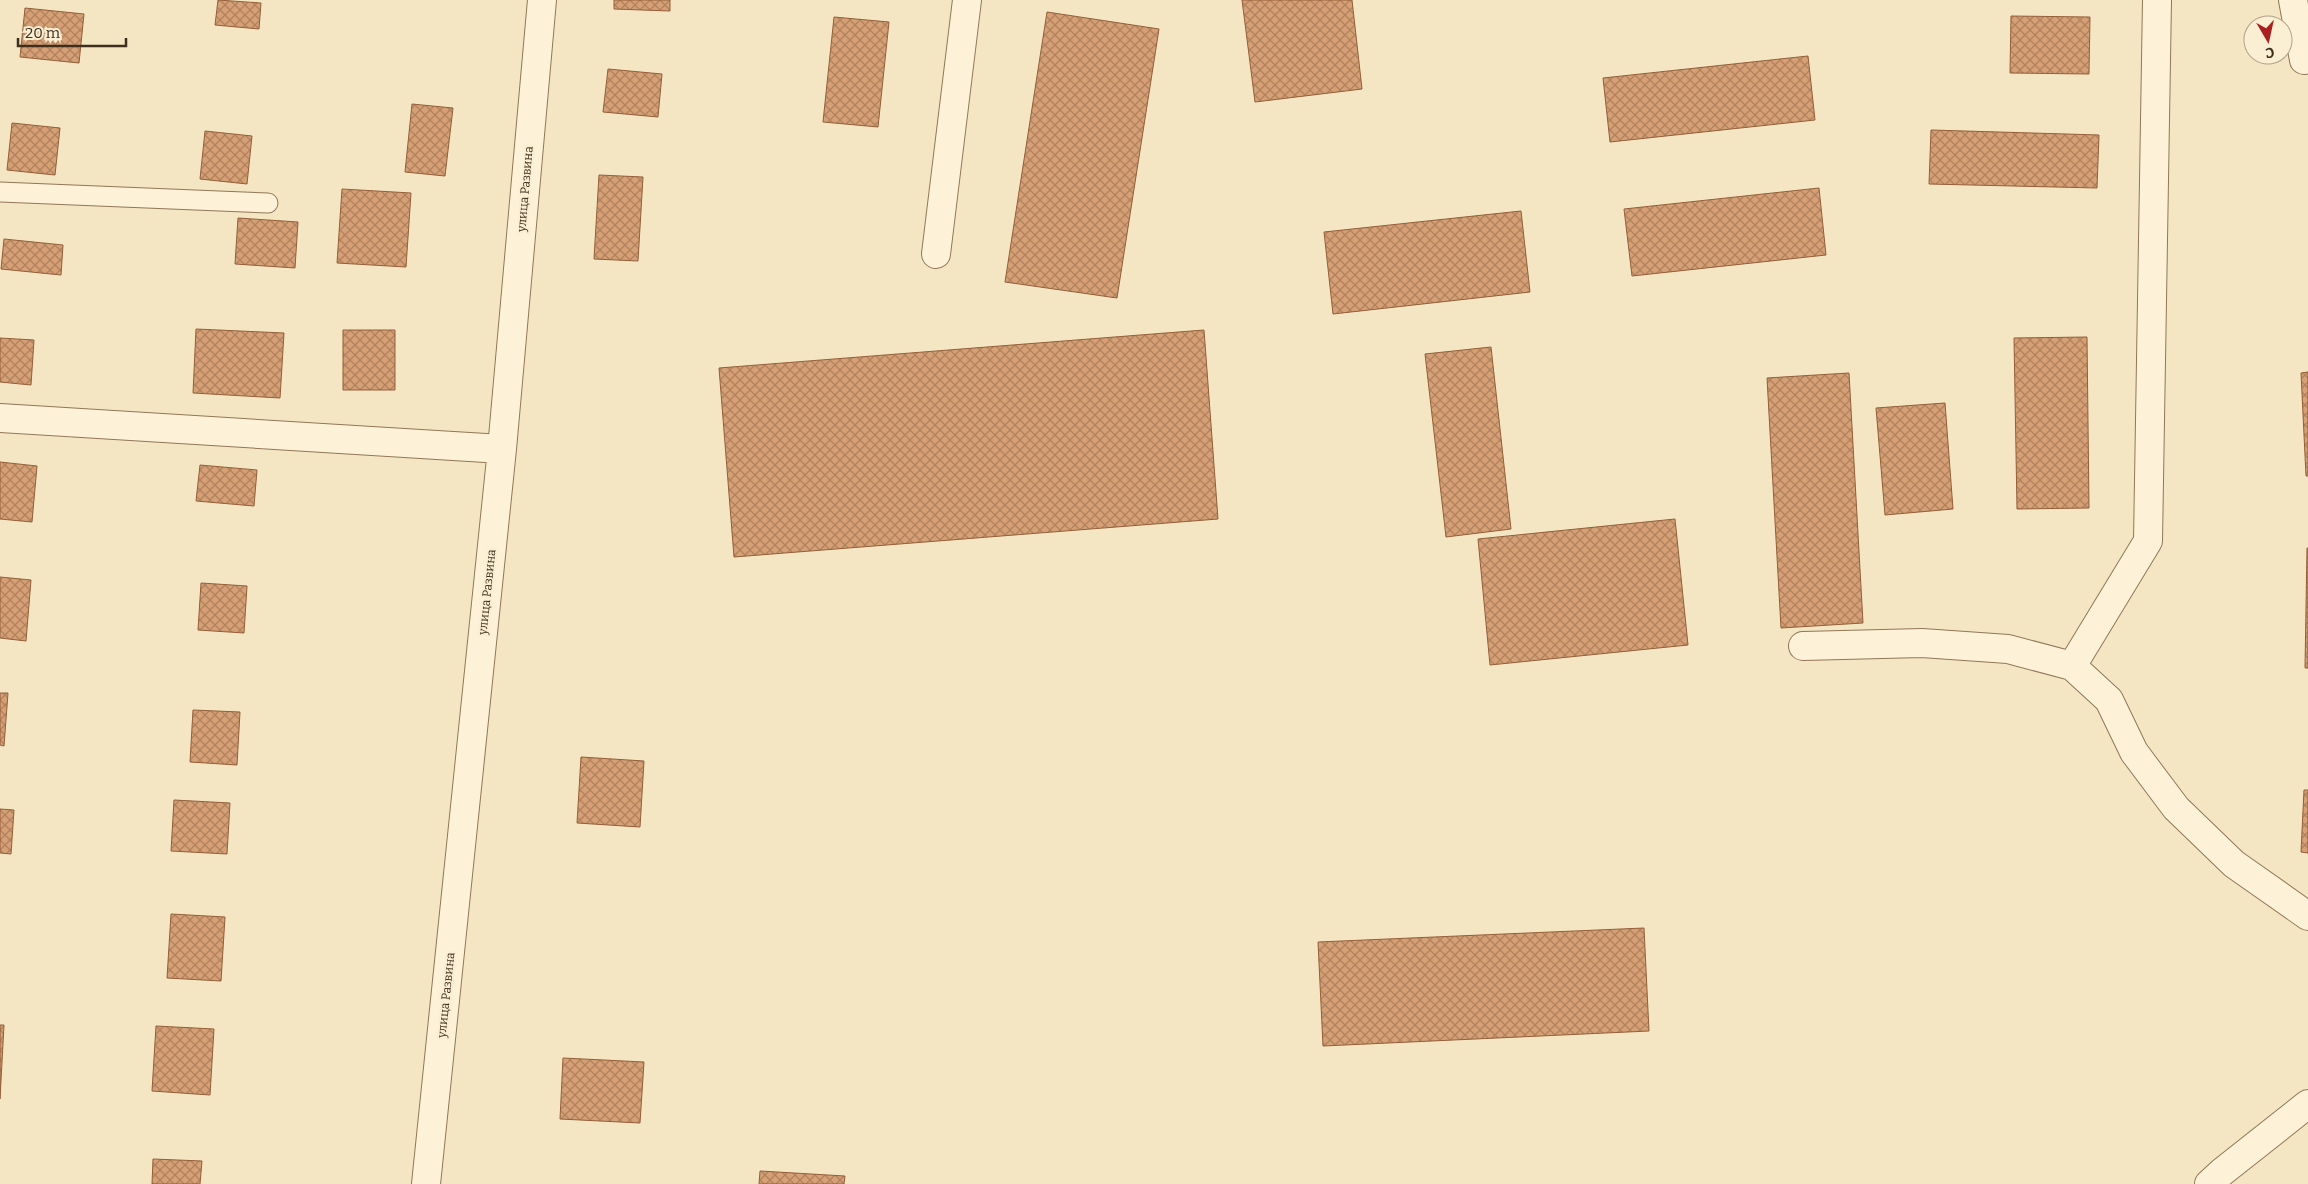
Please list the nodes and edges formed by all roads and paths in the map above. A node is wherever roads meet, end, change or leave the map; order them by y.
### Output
1 (542, 0) edge
2 (967, 0) edge
3 (2157, 0) edge
4 (2293, 0) edge
5 (2304, 60) dead end
6 (0, 192) edge
7 (268, 203) dead end
8 (936, 254) dead end
9 (0, 418) edge
10 (502, 449) junction
11 (1803, 646) dead end
12 (2072, 666) junction
13 (2308, 916) edge
14 (2308, 1104) edge
15 (426, 1184) edge
16 (2209, 1184) edge

1 - 10 street, улица Развина
2 - 8 street
3 - 12 street
4 - 5 street
6 - 7 lane
9 - 10 street
10 - 15 street, улица Развина
11 - 12 street
12 - 13 street
14 - 16 street

